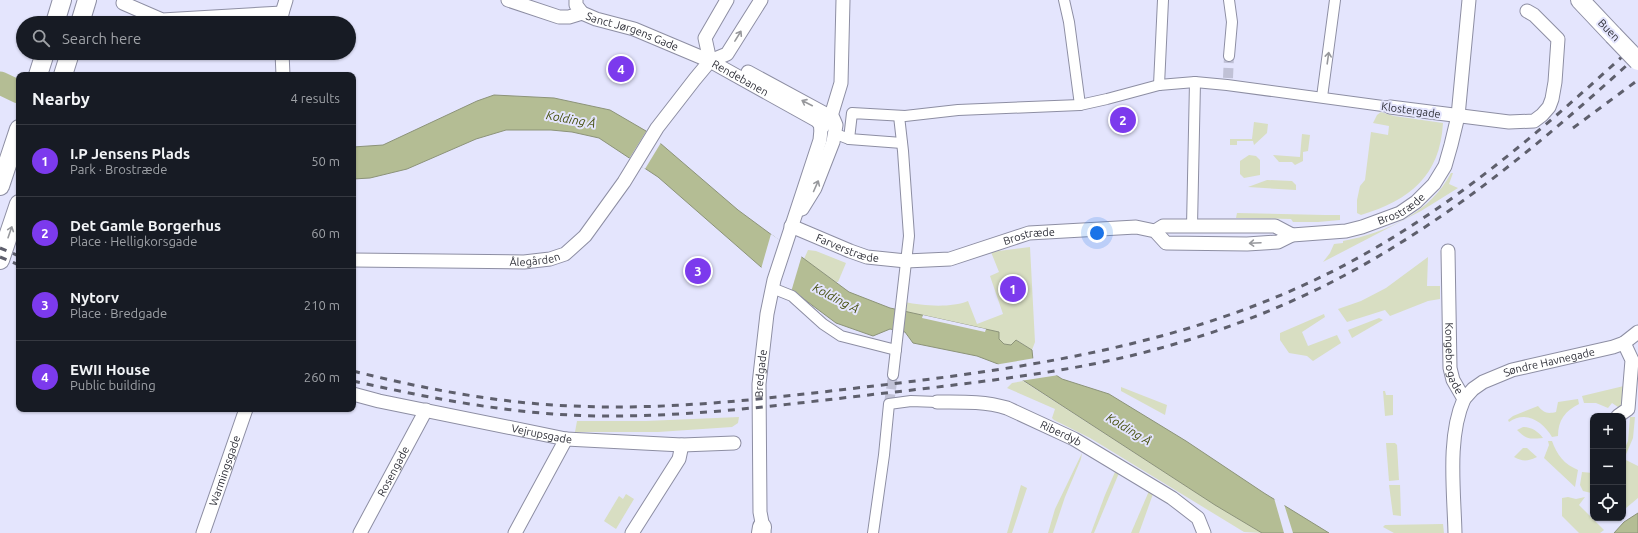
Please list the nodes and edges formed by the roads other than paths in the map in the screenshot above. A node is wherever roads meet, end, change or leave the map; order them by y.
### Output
1 (62, 0) edge
2 (87, 0) edge
3 (124, 0) edge
4 (286, 0) edge
5 (508, 0) edge
6 (576, 0) edge
7 (727, 0) edge
8 (761, 0) edge
9 (842, 0) edge
10 (1064, 0) edge
11 (1163, 0) edge
12 (1229, 0) edge
13 (1336, 0) edge
14 (1469, 0) edge
15 (1580, 0) edge
16 (1527, 11) dead end
17 (582, 13) junction
18 (57, 16) edge
19 (82, 16) edge
20 (153, 16) edge
21 (282, 16) edge
22 (1229, 56) tunnel mouth
23 (282, 60) edge
24 (710, 61) junction
25 (1638, 61) edge
26 (283, 72) edge
27 (1195, 82) junction
28 (1160, 85) junction
29 (1322, 97) junction
30 (1080, 105) junction
31 (1390, 107) joint
32 (831, 116) junction
33 (899, 116) junction
34 (1458, 116) junction
35 (821, 129) junction
36 (836, 134) junction
37 (850, 140) junction
38 (902, 143) junction
39 (16, 148) edge
40 (0, 186) edge
41 (16, 213) edge
42 (793, 222) junction
43 (1192, 226) junction
44 (1155, 231) junction
45 (1292, 235) junction
46 (1448, 251) dead end
47 (0, 260) edge
48 (356, 260) edge
49 (906, 261) junction
50 (773, 284) junction
51 (1638, 332) edge
52 (1624, 344) junction
53 (896, 350) junction
54 (893, 375) tunnel mouth
55 (356, 395) edge
56 (1464, 399) junction
57 (938, 402) joint
58 (426, 410) junction
59 (245, 412) edge
60 (1622, 413) edge
61 (566, 439) junction
62 (734, 443) dead end
63 (682, 445) junction
64 (763, 531) edge
65 (203, 533) edge
66 (360, 533) edge
67 (515, 533) edge
68 (632, 533) edge
69 (872, 533) edge
70 (1204, 533) edge
71 (1455, 533) edge

1 - 18 main road
2 - 19 main road
3 - 20 street
4 - 21 street
5 - 17 street, Sanct Jørgens Gade
6 - 17 street
7 - 24 street
24 -> 8 street
9 - 32 street, Bredgade
10 - 30 street
11 - 28 street
12 - 22 street
29 -> 13 street
14 - 34 street, Brostræde
15 - 25 main road, Buen, bridge
16 - 34 street, Klostergade
17 - 24 street, Sanct Jørgens Gade
23 - 26 street
32 -> 24 street, Rendebanen
24 - 35 street, Rendebanen
24 - 48 street, Ålegården
27 - 28 street, Klostergade
27 - 29 street, Klostergade
27 - 43 street
28 - 30 street, Klostergade
29 - 31 street, Klostergade
30 - 33 street, Klostergade
31 - 34 street, Klostergade
32 - 35 street, Bredgade
32 - 36 street
33 - 37 street
33 - 38 street
34 - 45 street, Brostræde
35 - 42 street, Bredgade
36 - 37 street
42 -> 36 street, Bredgade
37 - 38 street
38 - 49 street
39 - 40 main road
47 -> 41 main road
42 - 49 street, Farverstræde
42 - 50 street, Bredgade
43 - 44 street, Brostræde
43 - 45 street, Brostræde
45 -> 44 street, Brostræde
44 - 49 street, Brostræde
46 - 56 street, Kongebrogade
49 - 53 street
50 - 53 street
50 - 64 street, Bredgade
51 - 52 street, Søndre Havnegade
52 - 56 street, Søndre Havnegade
52 - 60 street
53 - 54 street
55 - 58 street, Vejrupsgade
56 - 71 street, Kongebrogade
57 - 69 street, Riberdyb
57 - 70 street, Riberdyb
58 - 61 street, Vejrupsgade
58 - 66 street, Rosengade
59 - 65 street, Warmingsgade
61 - 63 street, Vejrupsgade
61 - 67 street
62 - 63 street, Vejrupsgade
63 - 68 street

